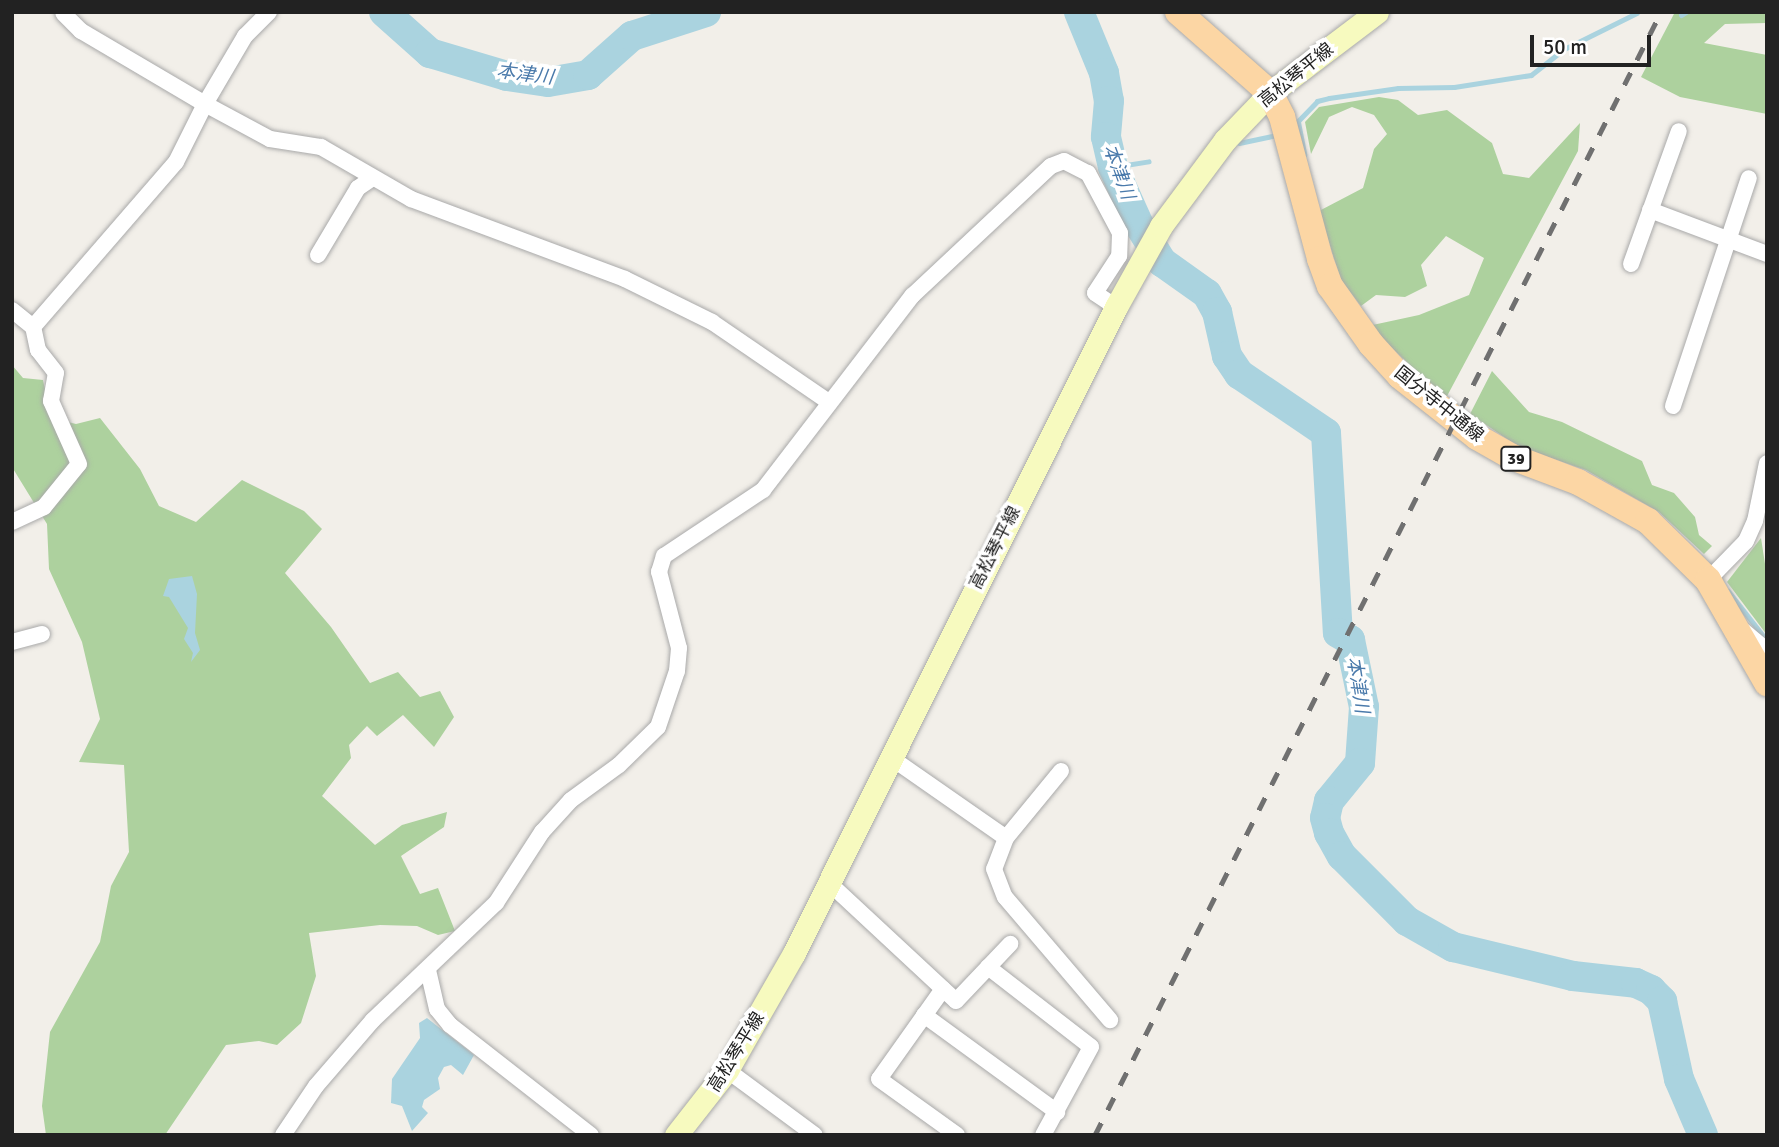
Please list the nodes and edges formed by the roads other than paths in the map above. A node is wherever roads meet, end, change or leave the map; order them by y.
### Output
1 (269, 12) edge
2 (1178, 12) edge
3 (1377, 12) edge
4 (63, 13) edge
5 (1270, 93) junction
6 (205, 104) junction
7 (1679, 131) dead end
8 (1749, 178) dead end
9 (371, 179) junction
10 (1650, 210) junction
11 (1728, 239) junction
12 (1767, 254) edge
13 (318, 255) dead end
14 (1631, 264) dead end
15 (1116, 307) junction
16 (12, 310) edge
17 (33, 327) junction
18 (829, 402) junction
19 (1673, 406) dead end
20 (1767, 463) edge
21 (12, 522) edge
22 (1708, 580) junction
23 (1735, 624) junction
24 (42, 634) dead end
25 (12, 642) edge
26 (1767, 651) edge
27 (1767, 682) edge
28 (890, 757) junction
29 (1061, 771) dead end
30 (1006, 838) junction
31 (828, 881) junction
32 (1010, 944) dead end
33 (988, 967) junction
34 (428, 970) junction
35 (943, 989) junction
36 (924, 1015) junction
37 (1110, 1020) dead end
38 (727, 1070) junction
39 (1057, 1112) junction
40 (283, 1135) edge
41 (592, 1135) edge
42 (676, 1135) edge
43 (815, 1135) edge
44 (957, 1135) edge
45 (1043, 1135) edge

1 - 6 street
2 - 5 main road, 国分寺中通線 / 39
3 - 5 main road, 高松琴平線
4 - 6 street
5 - 15 main road, 高松琴平線
5 - 22 main road, 国分寺中通線 / 39
6 - 9 street
6 - 17 street
7 - 10 street
8 - 11 street
9 - 13 street
9 - 18 street
10 - 11 street
10 - 14 street
11 - 12 street
11 - 19 street
15 - 18 street
15 - 28 main road, 高松琴平線
16 - 17 street
17 - 21 street
18 - 34 street
20 - 22 street
22 - 23 main road, 国分寺中通線 / 39
23 - 26 street
23 - 27 main road, 国分寺中通線 / 39
24 - 25 street
28 - 30 street
28 - 31 main road, 高松琴平線
29 - 30 street
30 - 37 street
31 - 35 street
31 - 38 main road, 高松琴平線
32 - 33 street
33 - 35 street
33 - 39 street
34 - 40 street
34 - 41 street
35 - 36 street
36 - 39 street
36 - 44 street
38 - 42 main road, 高松琴平線
38 - 43 street
39 - 45 street

